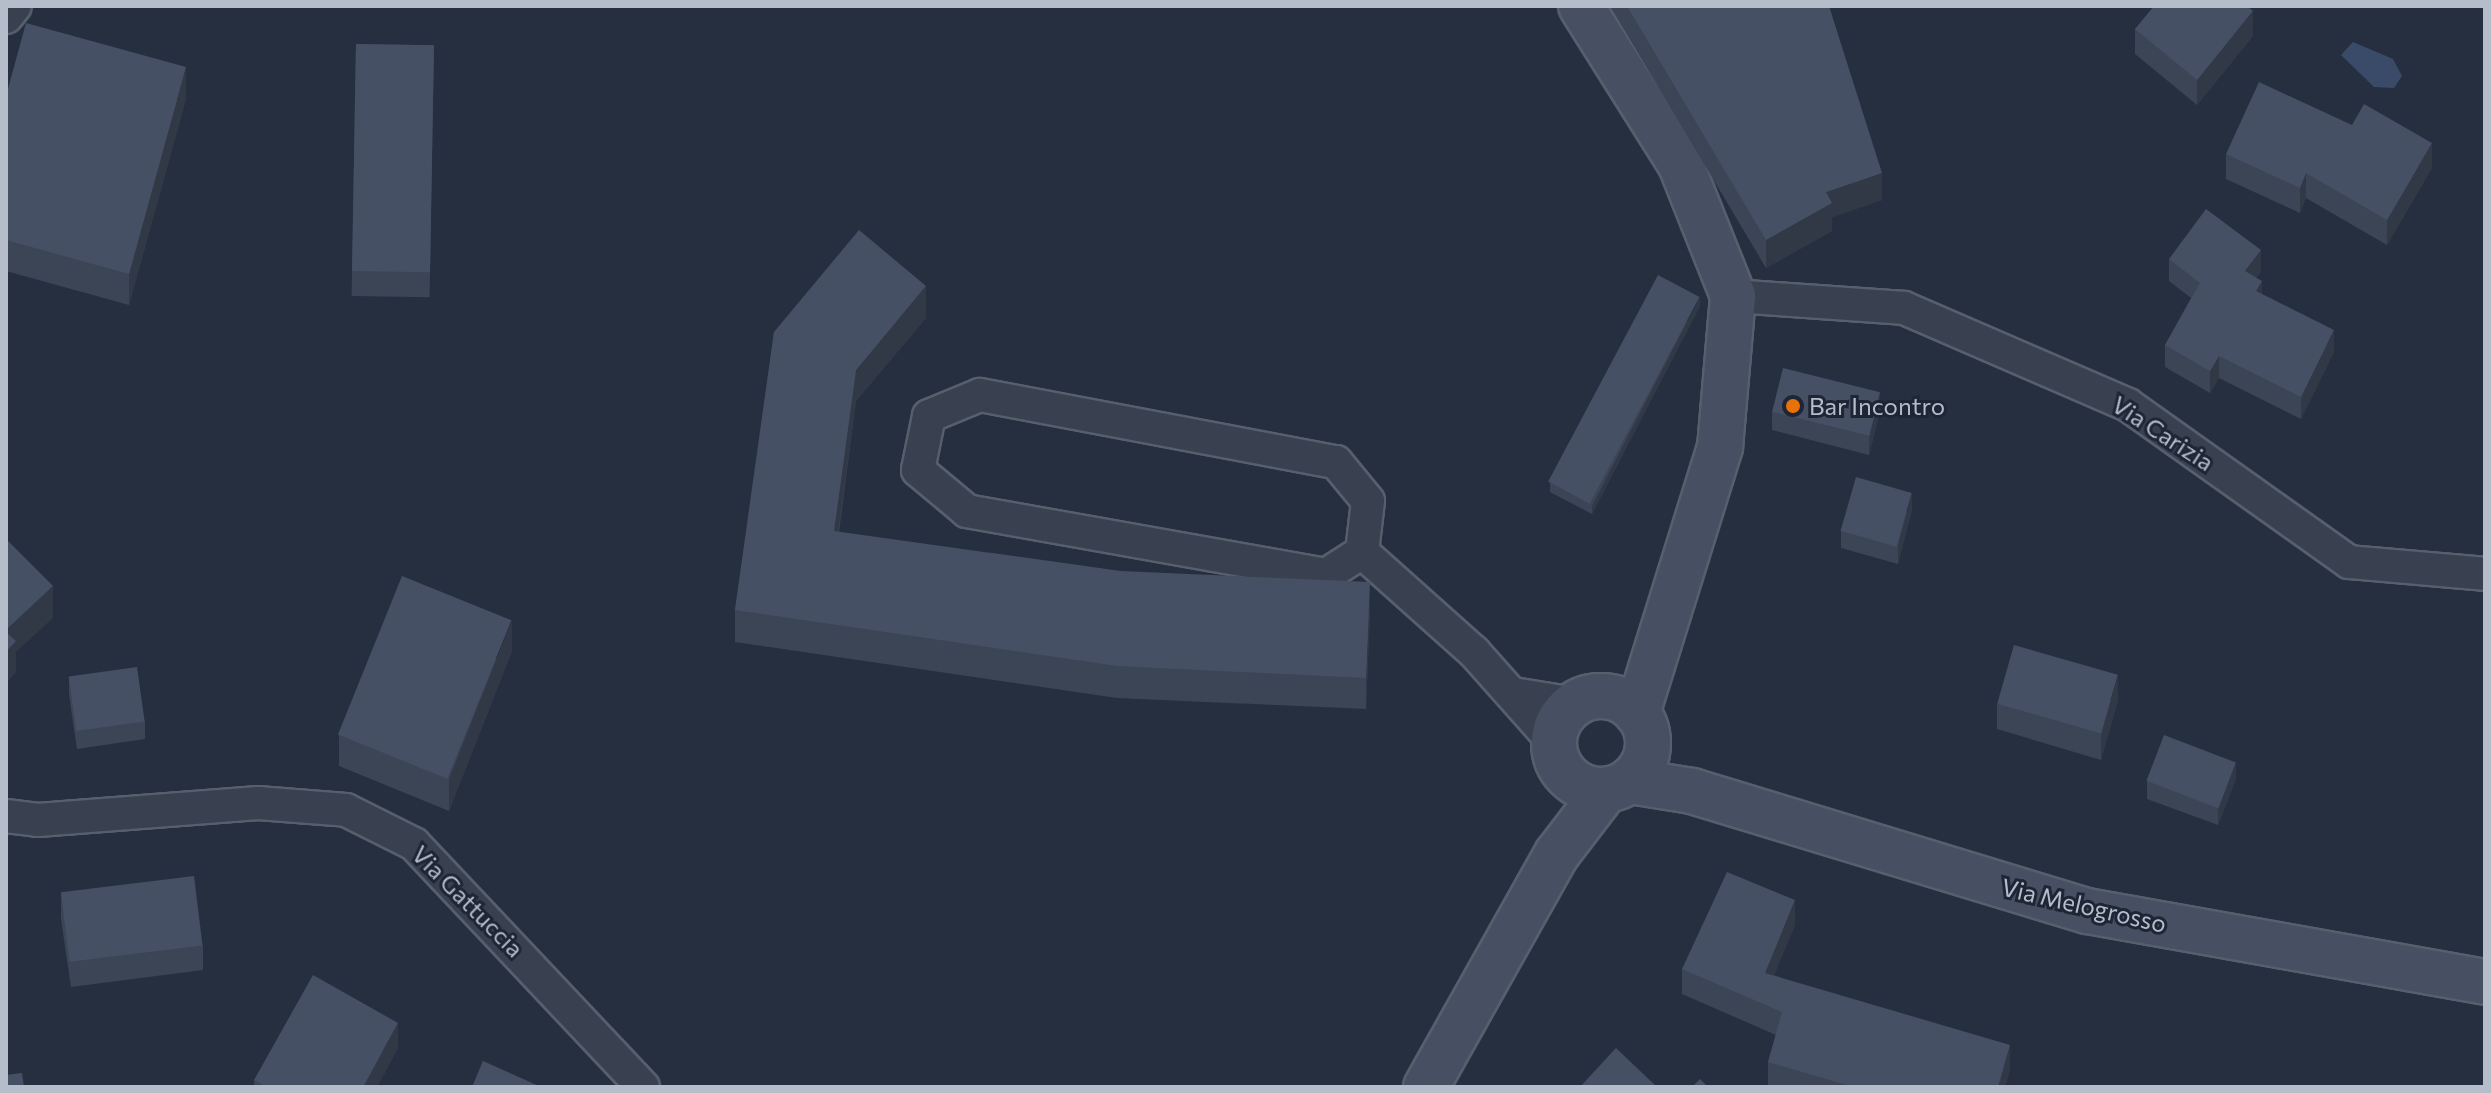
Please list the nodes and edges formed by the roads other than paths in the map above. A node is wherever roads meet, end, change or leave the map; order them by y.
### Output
1 (15, 6) edge
2 (1581, 6) edge
3 (6, 17) edge
4 (1733, 296) junction
5 (1362, 552) junction
6 (2485, 574) edge
7 (1604, 744) junction
8 (6, 816) edge
9 (2485, 982) edge
10 (643, 1087) edge
11 (1426, 1087) edge

1 - 3 street
2 - 4 main road
4 - 6 street, Via Carizia
4 - 7 main road
5 - 5 street
5 - 7 street
7 - 9 main road, Via Melogrosso
7 - 11 main road
8 - 10 street, Via Gattuccia

